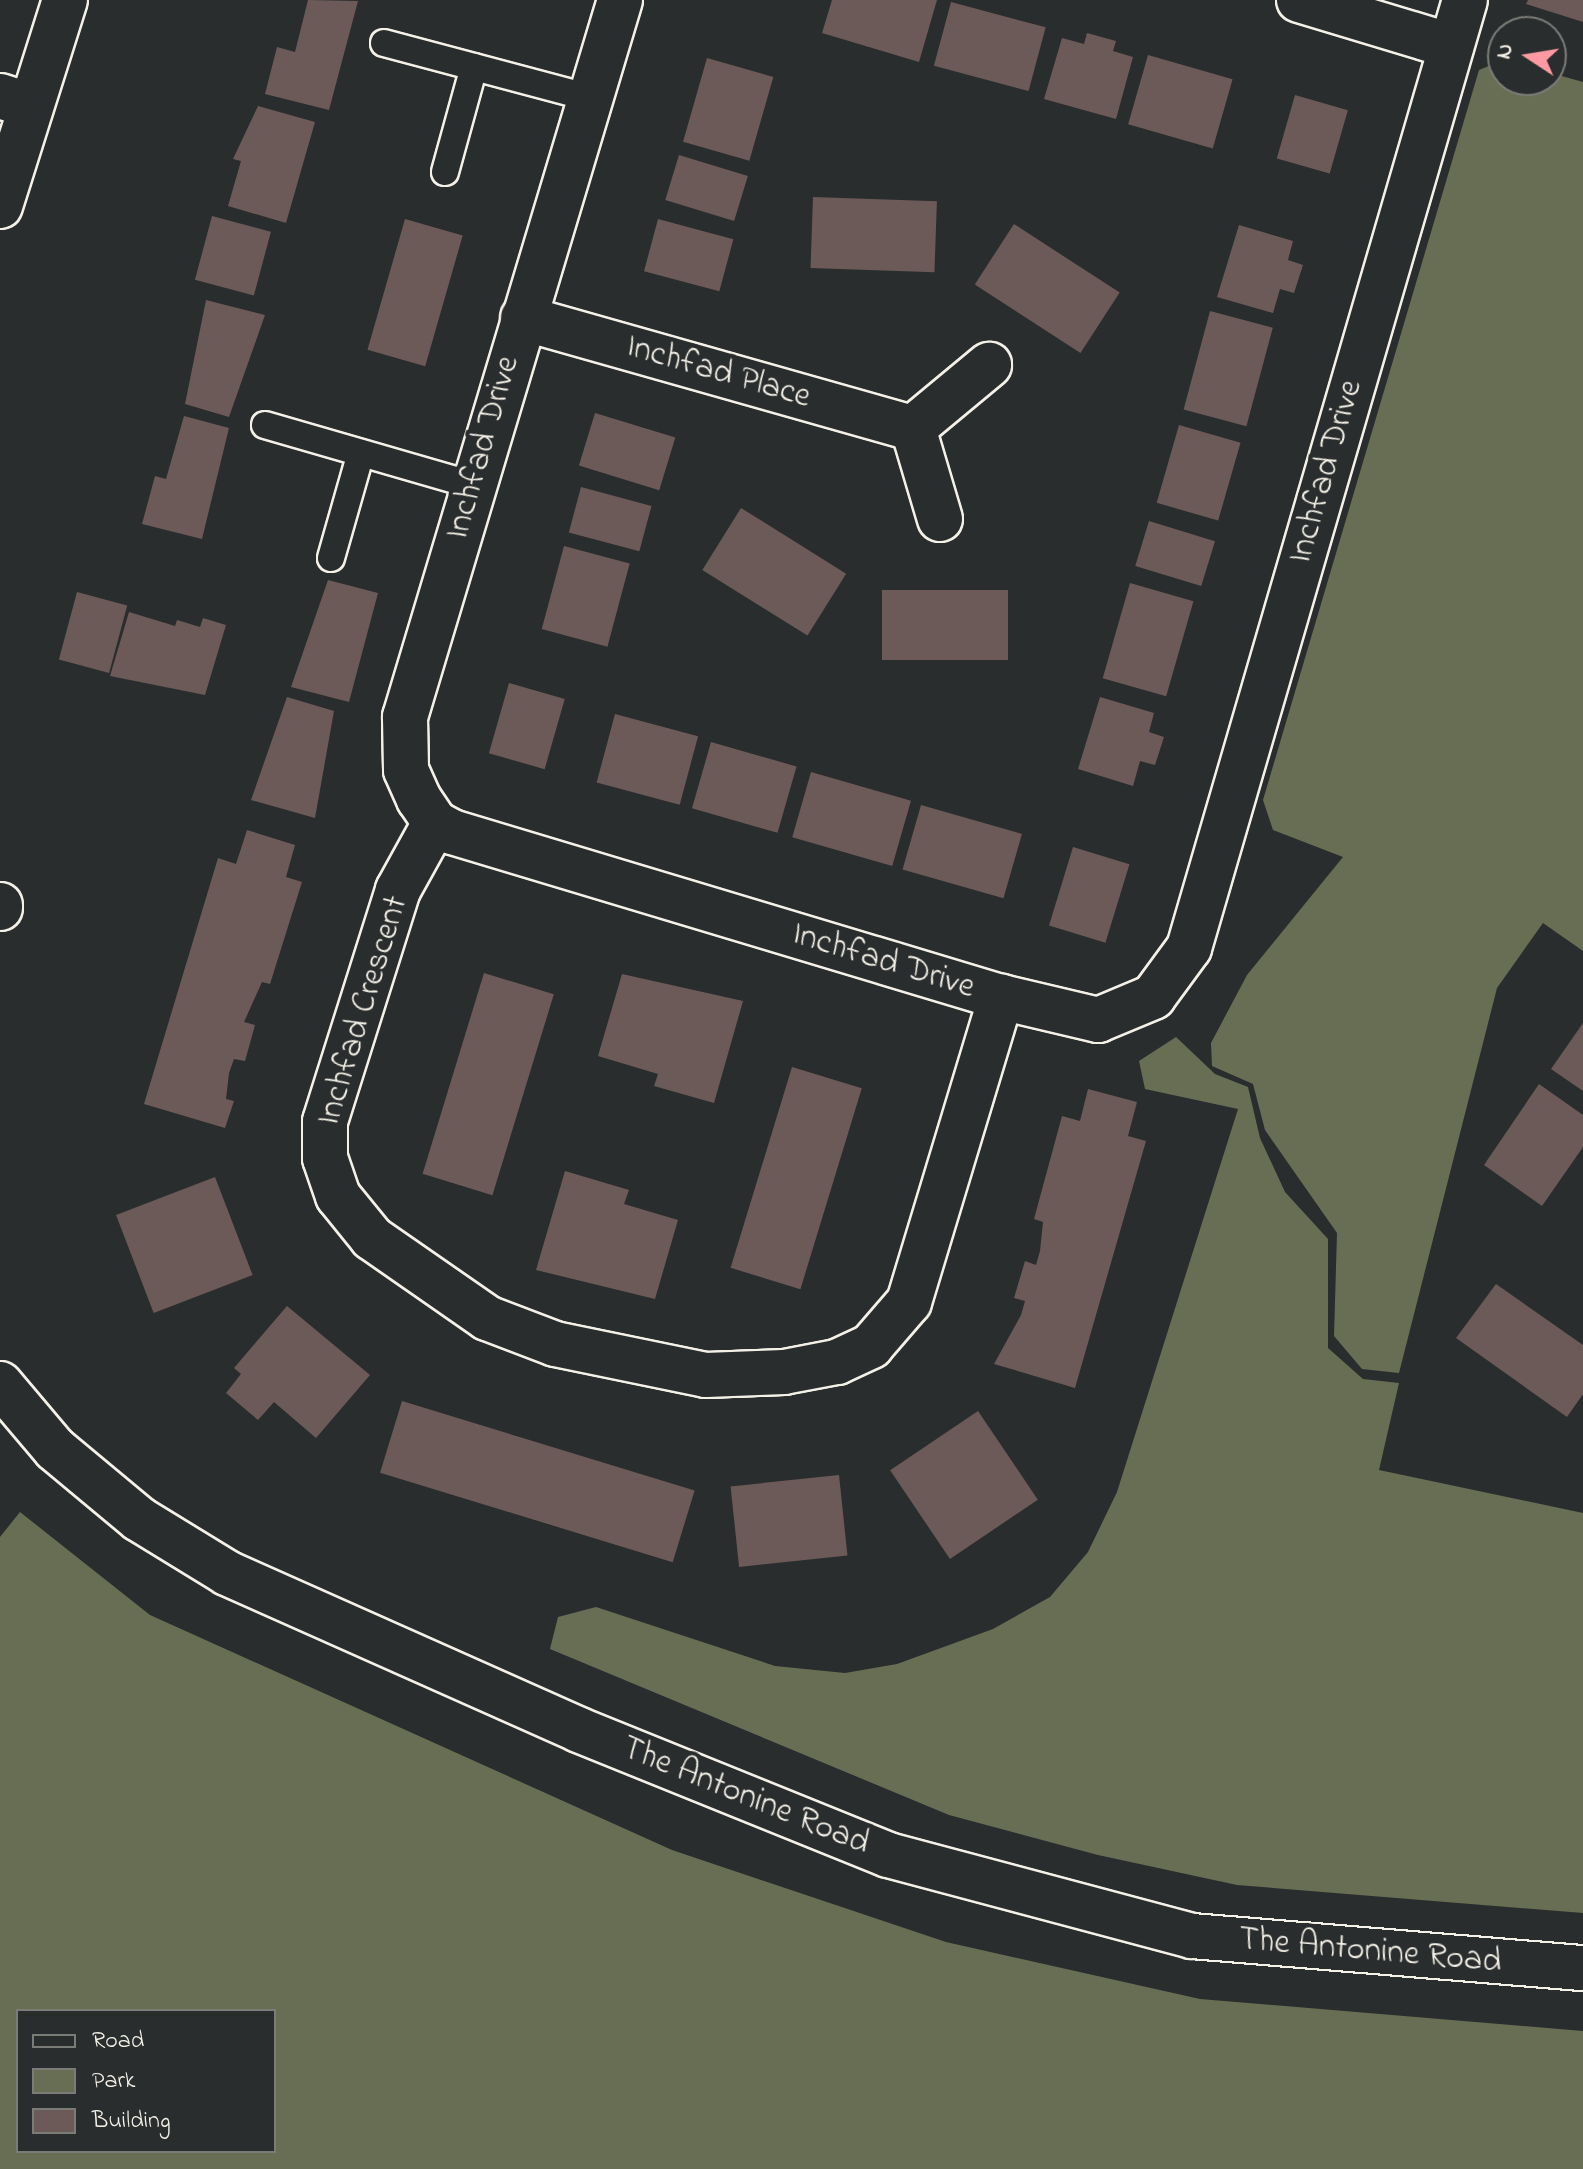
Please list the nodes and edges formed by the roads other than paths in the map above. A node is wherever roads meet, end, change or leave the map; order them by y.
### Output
1 (65, 0) edge
2 (620, 0) edge
3 (1299, 0) edge
4 (1465, 0) edge
5 (384, 43) dead end
6 (1451, 46) junction
7 (474, 67) junction
8 (590, 98) junction
9 (15, 101) edge
10 (445, 172) dead end
11 (0, 206) edge
12 (523, 318) junction
13 (989, 365) dead end
14 (265, 425) dead end
15 (913, 428) junction
16 (361, 453) junction
17 (473, 485) junction
18 (940, 519) dead end
19 (331, 558) dead end
20 (435, 823) junction
21 (1001, 997) junction
22 (0, 1384) edge
23 (1583, 1968) edge

1 - 9 street
2 - 8 street, Inchfad Drive
3 - 6 street
4 - 6 street, Inchfad Drive
5 - 7 lane
6 - 21 street, Inchfad Drive
7 - 8 lane
7 - 10 lane
8 - 12 street, Inchfad Drive
9 - 11 street
12 - 15 street, Inchfad Place
12 - 17 street, Inchfad Drive
13 - 15 street
14 - 16 lane
15 - 18 street
16 - 17 lane
16 - 19 lane
17 - 20 street, Inchfad Drive
20 - 21 street, Inchfad Drive
20 - 21 street, Inchfad Crescent
22 - 23 street, The Antonine Road

